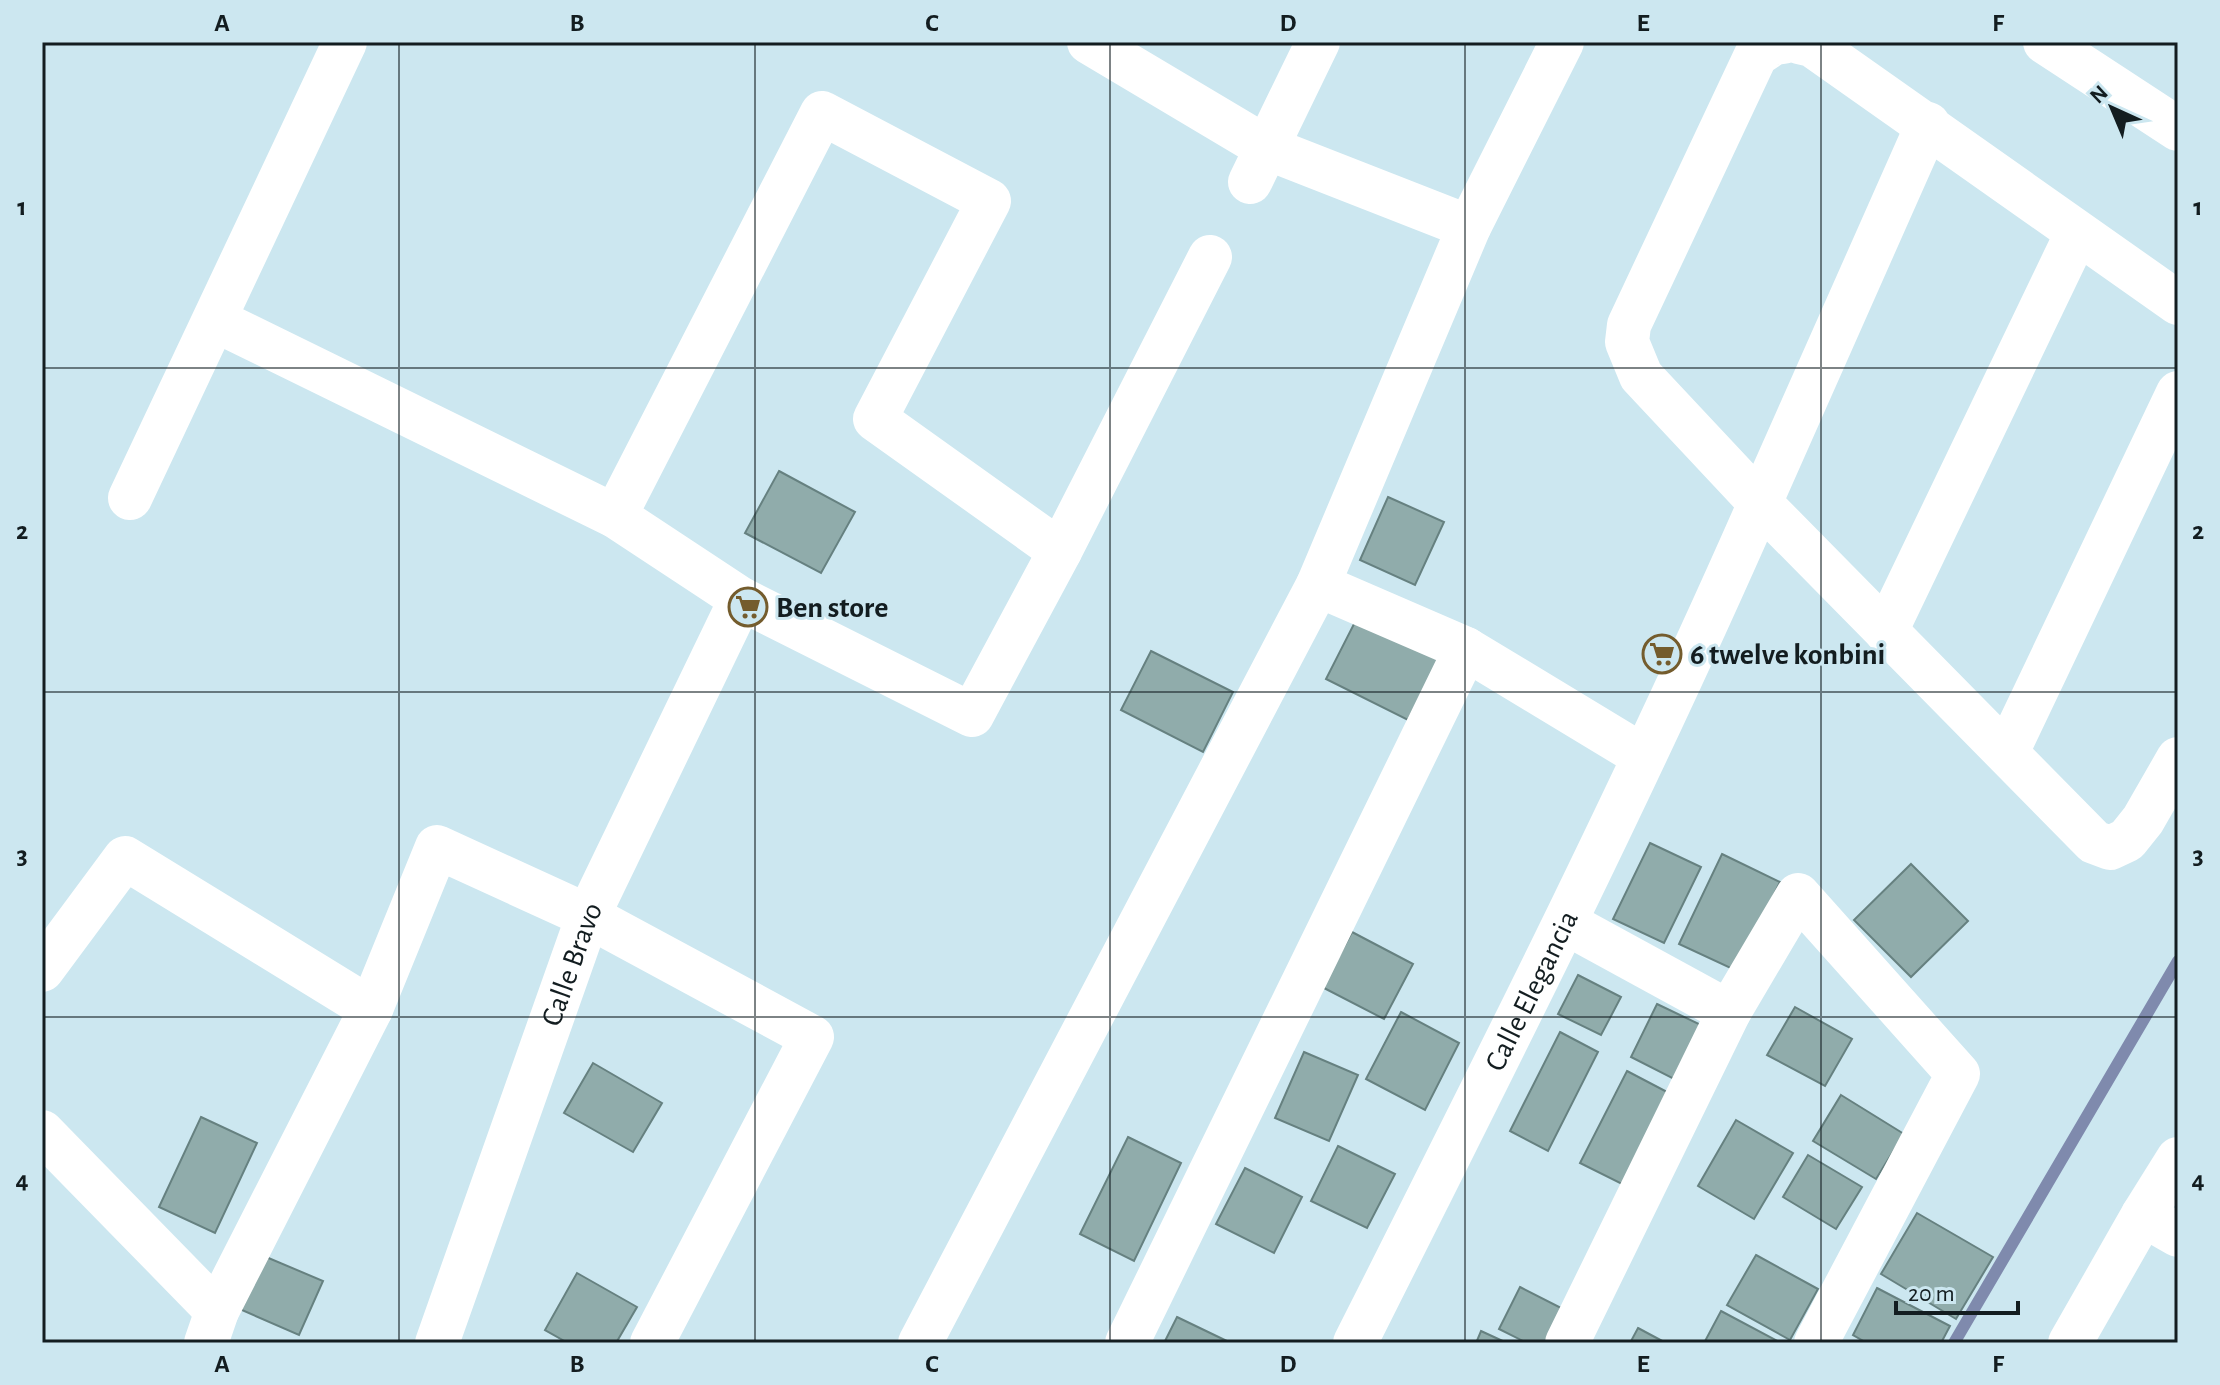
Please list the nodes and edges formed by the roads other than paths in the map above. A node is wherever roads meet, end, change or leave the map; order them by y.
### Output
1 (345, 42) edge
2 (1089, 42) edge
3 (1318, 42) edge
4 (1562, 42) edge
5 (1783, 42) edge
6 (1799, 42) edge
7 (2045, 42) edge
8 (1928, 124) junction
9 (2177, 127) edge
10 (1259, 165) junction
11 (1469, 227) junction
12 (2077, 233) junction
13 (1210, 257) dead end
14 (2178, 303) edge
15 (215, 320) junction
16 (2178, 393) edge
17 (130, 498) dead end
18 (1760, 503) junction
19 (615, 516) junction
20 (1060, 551) junction
21 (1318, 585) junction
22 (741, 599) junction
23 (1886, 631) junction
24 (1466, 649) junction
25 (2007, 752) junction
26 (1643, 756) junction
27 (2178, 759) edge
28 (588, 916) junction
29 (1566, 923) junction
30 (42, 970) edge
31 (371, 1009) junction
32 (1729, 1012) junction
33 (42, 1132) edge
34 (2178, 1159) edge
35 (2160, 1225) edge
36 (212, 1327) edge
37 (437, 1343) edge
38 (652, 1343) edge
39 (920, 1343) edge
40 (1127, 1343) edge
41 (1355, 1343) edge
42 (1567, 1343) edge
43 (1816, 1343) edge
44 (2070, 1343) edge

1 - 15 street
2 - 10 street
3 - 10 street
4 - 11 street
5 - 18 street
6 - 8 street
7 - 9 street
8 - 12 street
8 - 18 street, Calle Elegancia
10 - 11 street
11 - 21 street
12 - 14 street
12 - 23 street
13 - 20 street
15 - 17 street
15 - 19 street
16 - 25 street
18 - 23 street
18 - 26 street, Calle Elegancia
19 - 20 street
19 - 22 street
20 - 22 street
21 - 24 street
21 - 39 street
22 - 28 street, Calle Bravo
23 - 25 street
24 - 26 street
24 - 40 street
25 - 27 street
26 - 29 street, Calle Elegancia
28 - 31 street
28 - 37 street, Calle Bravo
28 - 38 street
29 - 32 street
29 - 41 street, Calle Elegancia
30 - 31 street
31 - 36 street
32 - 42 street
32 - 43 street
33 - 36 street
34 - 35 street
35 - 44 street

